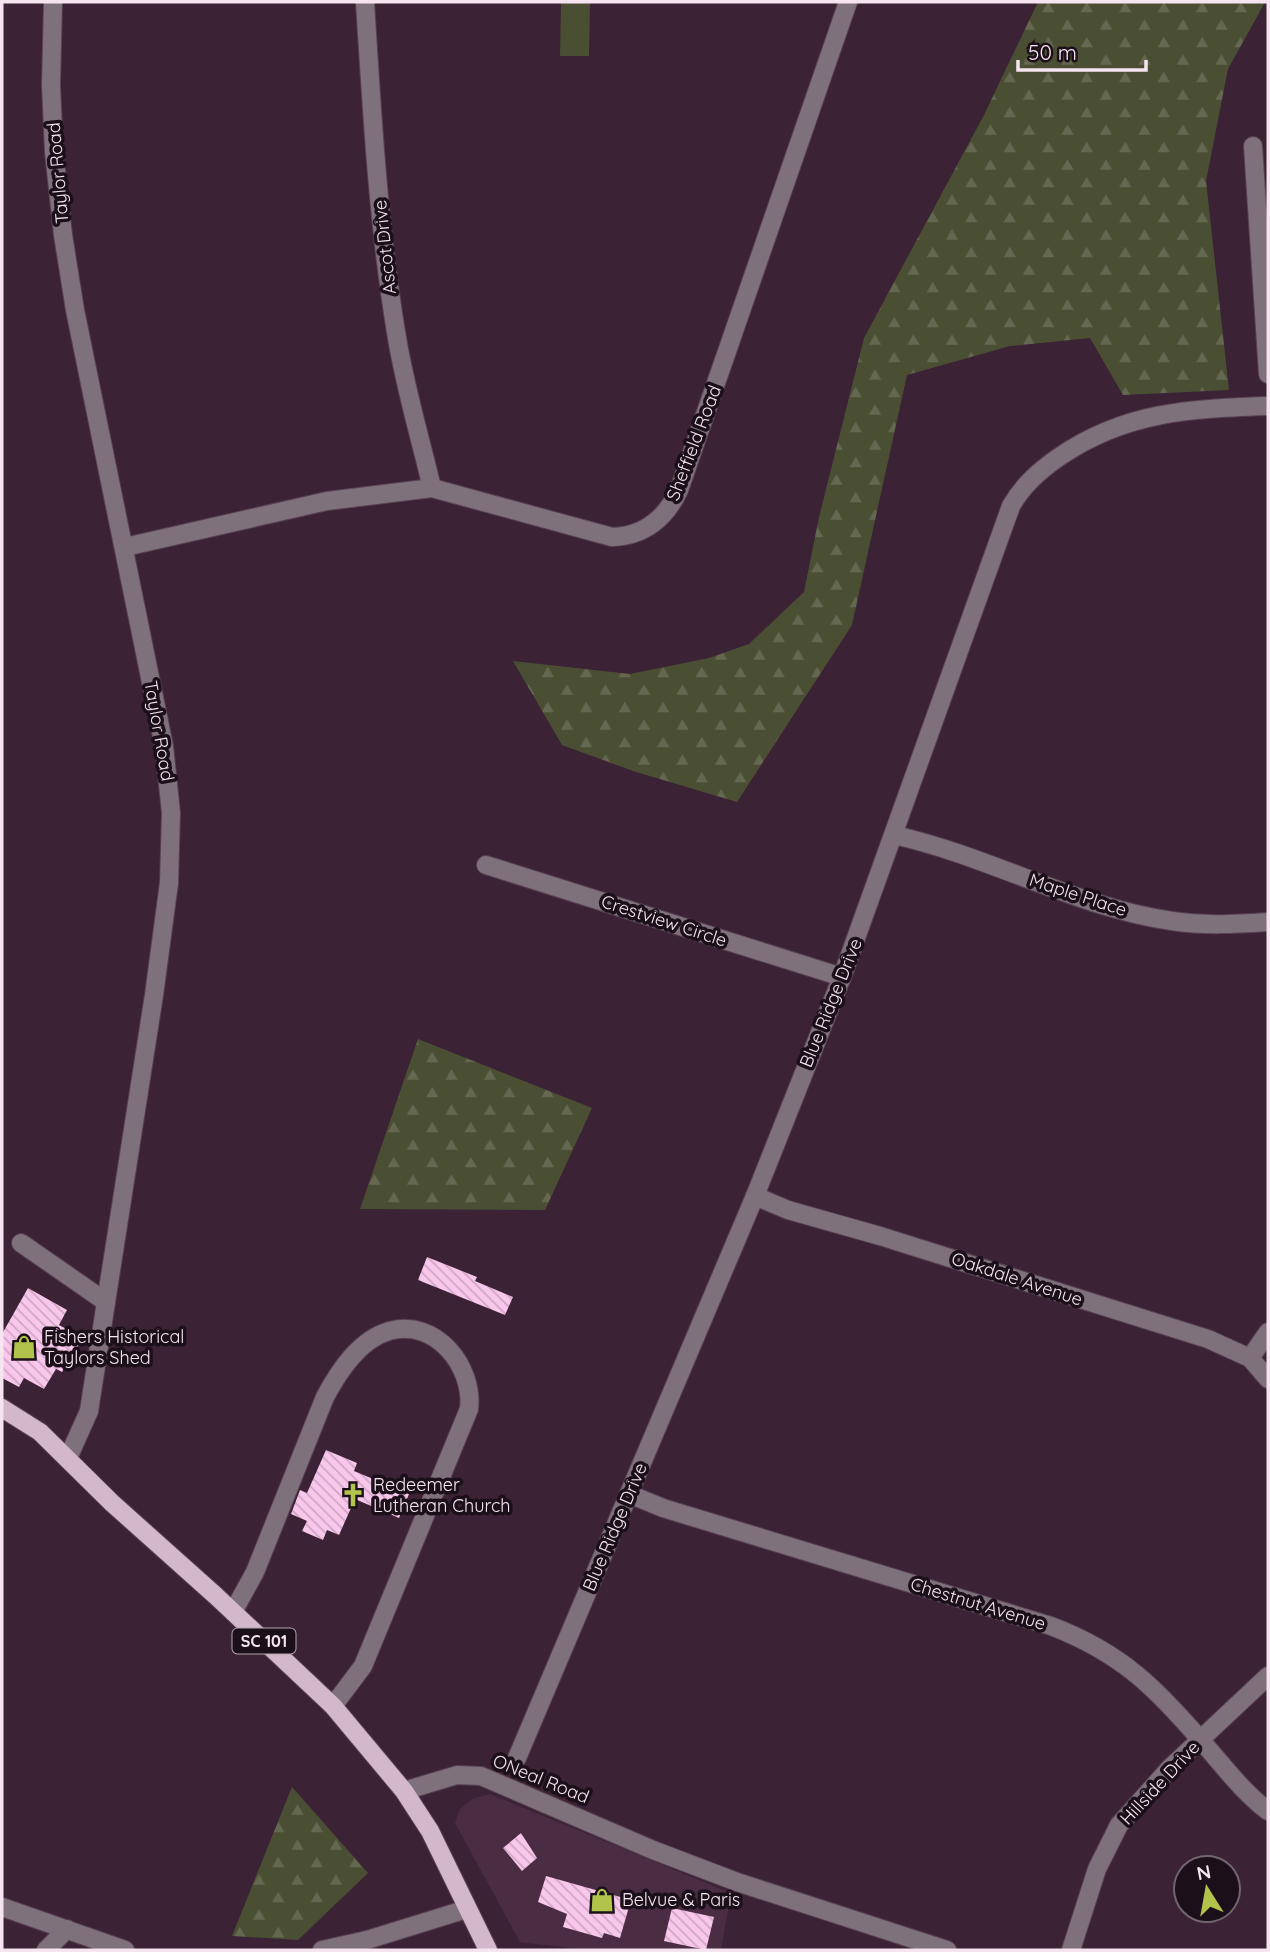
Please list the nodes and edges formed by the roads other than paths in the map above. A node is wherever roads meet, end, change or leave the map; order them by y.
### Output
1 (53, 2) edge
2 (365, 2) edge
3 (848, 2) edge
4 (1253, 146) dead end
5 (1268, 373) edge
6 (1268, 406) edge
7 (432, 488) junction
8 (125, 547) junction
9 (894, 835) junction
10 (486, 865) dead end
11 (1268, 922) edge
12 (842, 977) junction
13 (755, 1196) junction
14 (21, 1243) dead end
15 (106, 1302) junction
16 (1268, 1332) edge
17 (1250, 1358) junction
18 (1268, 1379) edge
19 (2, 1408) edge
20 (68, 1458) junction
21 (629, 1494) junction
22 (233, 1612) junction
23 (1268, 1676) edge
24 (333, 1706) junction
25 (1201, 1740) junction
26 (517, 1758) dead end
27 (404, 1791) junction
28 (1268, 1811) edge
29 (2, 1907) edge
30 (467, 1909) junction
31 (67, 1929) junction
32 (329, 1949) edge
33 (46, 1950) edge
34 (125, 1950) edge
35 (488, 1950) edge
36 (947, 1950) edge
37 (1071, 1950) edge

1 - 8 street, Taylor Road
2 - 7 street, Ascot Drive
3 - 7 street, Sheffield Road
4 - 5 street
6 - 9 street, Blue Ridge Drive
7 - 8 street, Sheffield Road
8 - 15 street, Taylor Road
9 - 11 street, Maple Place
9 - 12 street, Blue Ridge Drive
10 - 12 street, Crestview Circle
12 - 13 street, Blue Ridge Drive
13 - 17 street, Oakdale Avenue
13 - 21 street, Blue Ridge Drive
14 - 15 street
15 - 20 street, Taylor Road
16 - 17 street
17 - 18 street, Oakdale Avenue
19 - 20 main road, SC 101
20 - 22 main road, SC 101
21 - 25 street, Chestnut Avenue
21 - 26 street, Blue Ridge Drive
22 - 24 main road, SC 101
22 - 24 street
23 - 25 street, Hillside Drive
24 - 27 main road, SC 101
25 - 28 street, Chestnut Avenue
25 - 37 street, Hillside Drive
27 - 30 main road, SC 101
27 - 36 street, ONeal Road
29 - 31 street
30 - 32 street
30 - 35 main road, SC 101
31 - 33 street
31 - 34 street

